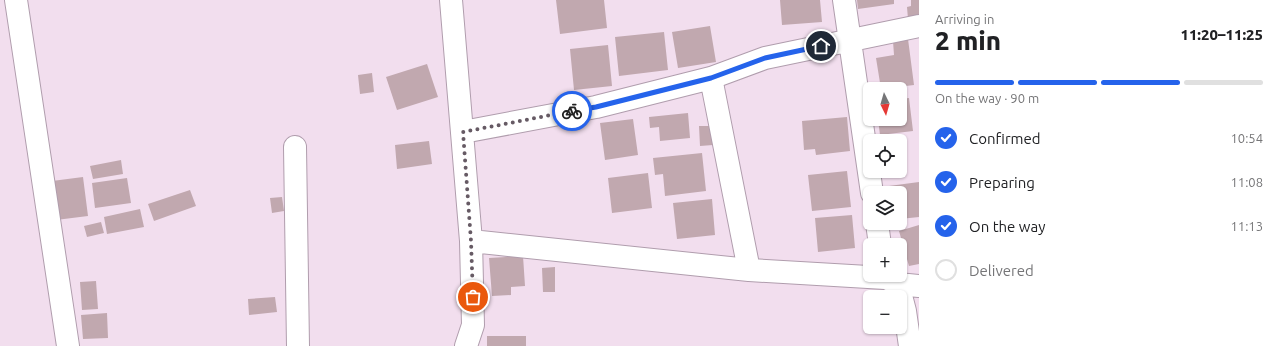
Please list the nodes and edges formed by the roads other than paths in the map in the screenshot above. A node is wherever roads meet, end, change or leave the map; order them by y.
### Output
1 (16, 0) edge
2 (451, 0) edge
3 (844, 0) edge
4 (919, 26) edge
5 (849, 40) junction
6 (711, 78) junction
7 (463, 132) junction
8 (295, 147) dead end
9 (871, 186) edge
10 (471, 241) junction
11 (749, 270) junction
12 (863, 278) edge
13 (897, 282) edge
14 (68, 346) edge
15 (298, 346) edge
16 (466, 346) edge
17 (910, 346) edge

1 - 14 street
2 - 7 street
3 - 5 street
4 - 5 street
5 - 6 street
5 - 9 street
6 - 7 street
6 - 11 street
7 - 10 street
8 - 15 street
10 - 11 street
10 - 16 street
11 - 12 street
13 - 17 street

